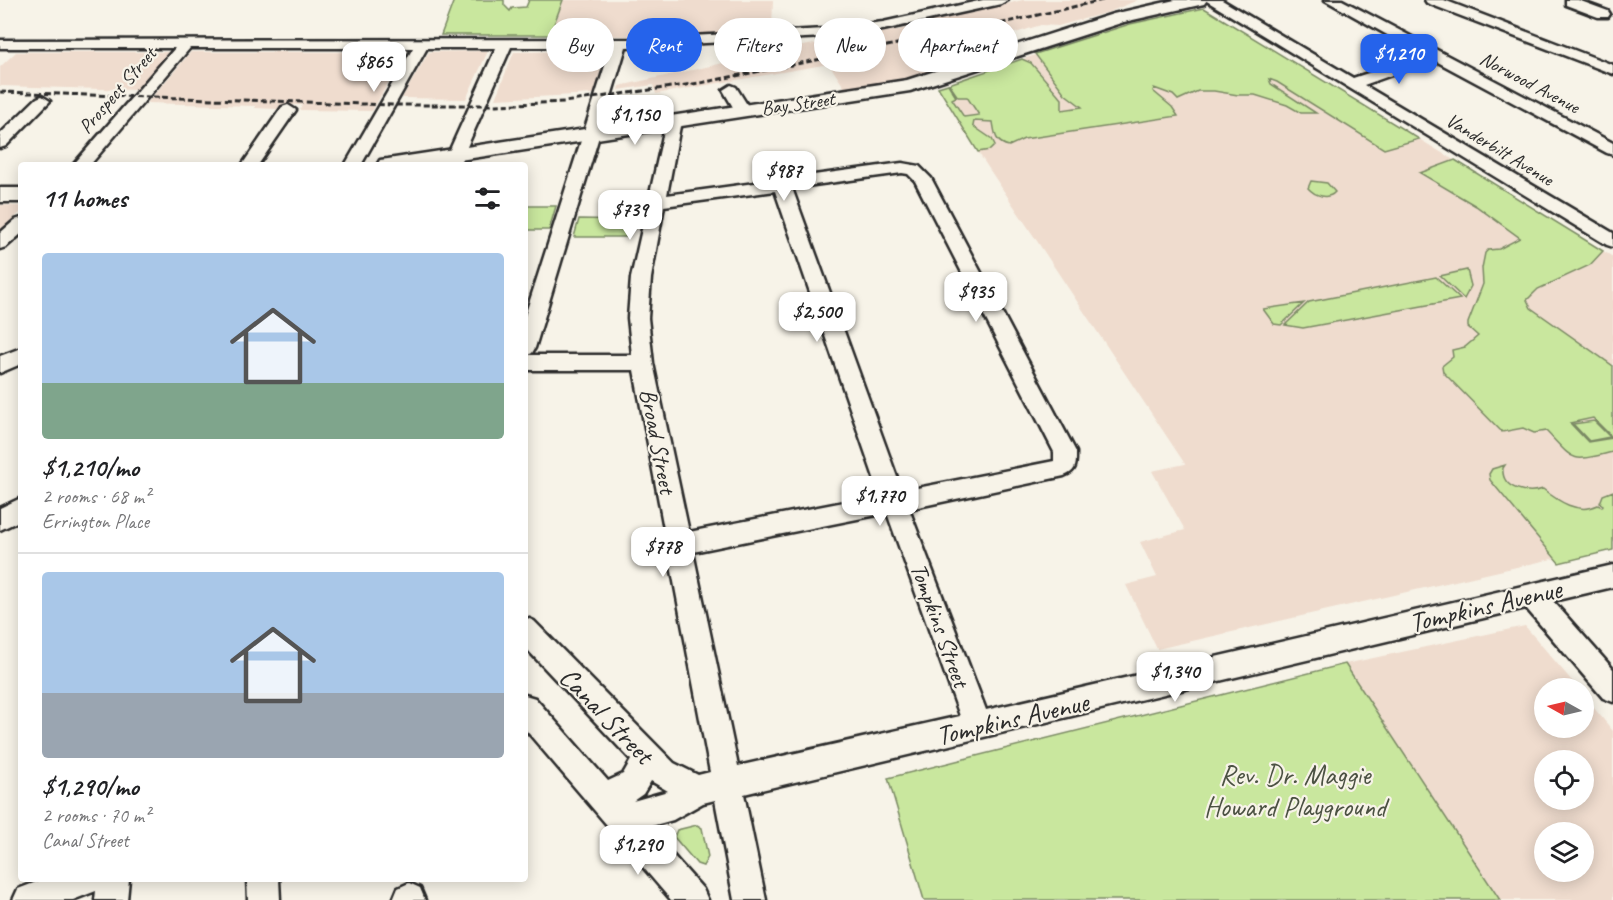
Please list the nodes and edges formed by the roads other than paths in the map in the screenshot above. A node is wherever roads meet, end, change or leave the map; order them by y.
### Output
1 (1001, 0) edge
2 (1198, 0) edge
3 (1212, 0) edge
4 (1332, 0) edge
5 (1432, 0) edge
6 (1571, 2) dead end
7 (1601, 7) edge
8 (620, 43) junction
9 (6, 44) edge
10 (186, 44) junction
11 (422, 44) junction
12 (505, 44) junction
13 (0, 55) edge
14 (1436, 55) junction
15 (1613, 70) edge
16 (1352, 84) junction
17 (731, 90) dead end
18 (42, 101) dead end
19 (288, 110) dead end
20 (743, 111) junction
21 (673, 121) junction
22 (592, 132) junction
23 (0, 143) edge
24 (1613, 150) edge
25 (453, 160) edge
26 (84, 162) edge
27 (252, 162) edge
28 (355, 162) edge
29 (427, 162) edge
30 (782, 185) junction
31 (0, 195) edge
32 (18, 195) edge
33 (656, 202) junction
34 (18, 227) edge
35 (1613, 241) edge
36 (0, 243) edge
37 (528, 338) edge
38 (18, 356) edge
39 (528, 362) edge
40 (643, 363) junction
41 (0, 365) edge
42 (894, 502) junction
43 (18, 510) edge
44 (0, 520) edge
45 (678, 545) junction
46 (1613, 576) edge
47 (1531, 595) junction
48 (528, 632) edge
49 (1613, 688) edge
50 (528, 711) edge
51 (978, 726) junction
52 (647, 756) junction
53 (711, 787) junction
54 (613, 809) junction
55 (80, 882) edge
56 (113, 882) edge
57 (263, 882) edge
58 (29, 900) edge
59 (111, 900) edge
60 (264, 900) edge
61 (692, 900) edge
62 (750, 900) edge

1 - 8 street
2 - 20 main road, Bay Street
3 - 16 street, Vanderbilt Avenue
4 - 14 street, Norwood Avenue
5 - 15 street
6 - 7 street
8 - 12 street
8 - 22 street
9 - 10 street
9 - 13 street
10 - 11 street
10 - 26 street, Prospect Street
11 - 12 street
11 - 28 street
12 - 25 street
14 - 16 street
14 - 24 street, Norwood Avenue
16 - 35 street, Vanderbilt Avenue
17 - 20 street
18 - 23 street
19 - 27 street
20 - 21 main road, Bay Street
21 - 22 main road, Bay Street
21 - 33 street, Broad Street
22 - 25 main road, Bay Street
22 - 37 street
25 - 29 main road, Bay Street
30 - 33 street
30 - 42 street, Tompkins Street
30 - 42 street
31 - 32 main road
33 - 40 street, Broad Street
34 - 36 street
38 - 41 street
39 - 40 street
40 - 45 street, Broad Street
42 - 45 street
42 - 51 street, Tompkins Street
43 - 44 street
45 - 53 street, Broad Street
46 - 47 street, Tompkins Avenue
47 - 49 street
47 - 51 street, Tompkins Avenue
48 - 52 street, Canal Street
50 - 54 street
51 - 53 street, Tompkins Avenue
52 - 53 street, Canal Street
52 - 54 street
53 - 54 street
53 - 62 street, Broad Street
54 - 61 street
55 - 58 street
56 - 59 street
57 - 60 street

